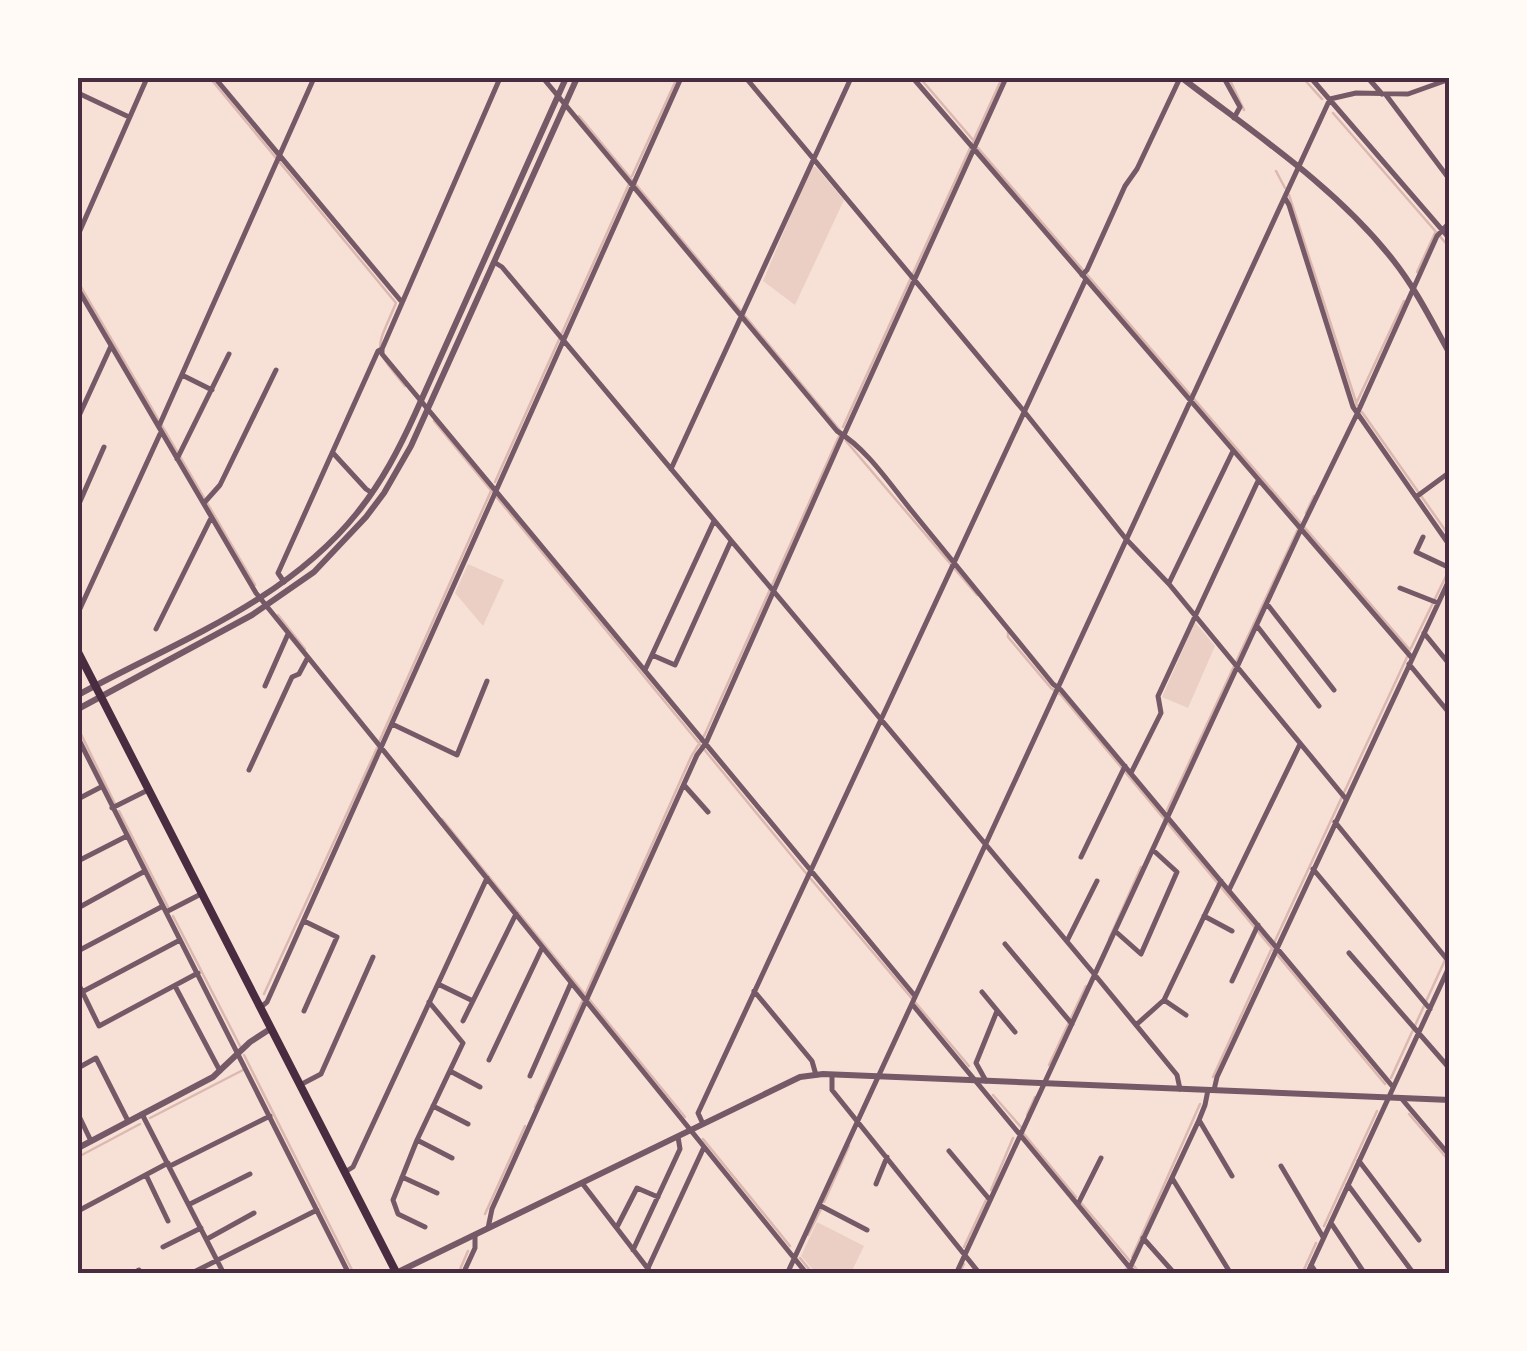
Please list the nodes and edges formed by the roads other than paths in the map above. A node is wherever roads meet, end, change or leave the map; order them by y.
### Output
1 (138, 78) edge
2 (216, 78) edge
3 (314, 78) edge
4 (500, 78) edge
5 (542, 78) edge
6 (566, 78) edge
7 (577, 78) edge
8 (681, 78) edge
9 (746, 78) edge
10 (851, 78) edge
11 (913, 78) edge
12 (1006, 78) edge
13 (1181, 78) edge
14 (1224, 78) edge
15 (1311, 78) edge
16 (1368, 78) edge
17 (146, 79) edge
18 (1450, 79) edge
19 (78, 93) edge
20 (1385, 95) junction
21 (558, 96) junction
22 (1330, 98) junction
23 (565, 104) junction
24 (130, 117) junction
25 (1234, 118) junction
26 (973, 145) junction
27 (277, 157) junction
28 (814, 158) junction
29 (1299, 169) junction
30 (1450, 180) edge
31 (632, 183) junction
32 (1286, 197) junction
33 (1450, 222) edge
34 (1439, 233) junction
35 (78, 235) edge
36 (1450, 240) edge
37 (494, 262) junction
38 (1085, 274) junction
39 (912, 278) junction
40 (1414, 288) junction
41 (78, 290) edge
42 (401, 302) junction
43 (742, 314) junction
44 (562, 338) junction
45 (111, 346) junction
46 (380, 350) junction
47 (229, 354) dead end
48 (1450, 354) edge
49 (276, 370) dead end
50 (182, 375) junction
51 (212, 390) junction
52 (1191, 397) junction
53 (422, 400) junction
54 (428, 408) junction
55 (1024, 410) junction
56 (1358, 412) junction
57 (78, 416) edge
58 (160, 426) junction
59 (842, 434) junction
60 (104, 447) dead end
61 (1233, 451) junction
62 (332, 452) junction
63 (179, 457) junction
64 (671, 469) junction
65 (1450, 472) edge
66 (1258, 480) junction
67 (372, 493) junction
68 (496, 494) junction
69 (1418, 496) junction
70 (205, 502) junction
71 (78, 506) edge
72 (211, 518) junction
73 (714, 521) junction
74 (1301, 527) junction
75 (1423, 537) dead end
76 (1126, 539) junction
77 (732, 542) junction
78 (1450, 546) edge
79 (953, 564) junction
80 (1449, 568) edge
81 (1450, 578) edge
82 (284, 582) junction
83 (1169, 584) junction
84 (1400, 588) dead end
85 (771, 590) junction
86 (260, 599) junction
87 (1435, 602) junction
88 (1266, 604) junction
89 (266, 606) junction
90 (78, 614) edge
91 (1194, 614) junction
92 (1256, 626) junction
93 (156, 629) dead end
94 (288, 634) junction
95 (1424, 634) junction
96 (78, 652) edge
97 (652, 654) junction
98 (1409, 658) junction
99 (308, 660) junction
100 (1236, 664) junction
101 (1450, 665) edge
102 (646, 670) junction
103 (486, 681) dead end
104 (96, 685) junction
105 (265, 686) dead end
106 (1056, 690) junction
107 (1334, 690) dead end
108 (78, 695) edge
109 (102, 697) junction
110 (1319, 706) dead end
111 (78, 709) edge
112 (1450, 714) edge
113 (880, 718) junction
114 (392, 724) junction
115 (78, 738) edge
116 (703, 743) junction
117 (1300, 744) junction
118 (382, 746) junction
119 (1123, 768) junction
120 (248, 770) dead end
121 (1131, 773) junction
122 (684, 785) junction
123 (101, 787) junction
124 (148, 790) junction
125 (1344, 796) junction
126 (78, 799) edge
127 (112, 808) junction
128 (708, 812) dead end
129 (1166, 821) junction
130 (1335, 822) junction
131 (126, 836) junction
132 (984, 843) junction
133 (1153, 850) junction
134 (1081, 856) dead end
135 (78, 861) edge
136 (1314, 870) junction
137 (145, 871) junction
138 (809, 874) junction
139 (487, 878) junction
140 (1097, 880) dead end
141 (1219, 884) junction
142 (1228, 891) junction
143 (201, 894) junction
144 (78, 908) edge
145 (165, 909) junction
146 (516, 914) junction
147 (1204, 916) junction
148 (304, 921) junction
149 (1256, 928) junction
150 (1115, 931) junction
151 (1232, 931) dead end
152 (180, 940) junction
153 (1067, 942) junction
154 (1005, 944) dead end
155 (542, 948) junction
156 (1275, 948) junction
157 (78, 951) edge
158 (1349, 953) dead end
159 (373, 957) dead end
160 (1447, 961) edge
161 (198, 974) junction
162 (1095, 975) junction
163 (1232, 981) dead end
164 (78, 983) edge
165 (570, 983) junction
166 (438, 984) junction
167 (175, 986) junction
168 (82, 992) junction
169 (754, 992) junction
170 (982, 992) dead end
171 (586, 999) junction
172 (1164, 1000) junction
173 (472, 1001) junction
174 (914, 1001) junction
175 (430, 1002) junction
176 (1427, 1005) junction
177 (259, 1009) junction
178 (998, 1010) junction
179 (304, 1011) dead end
180 (1186, 1014) dead end
181 (463, 1021) dead end
182 (1071, 1022) junction
183 (1136, 1026) junction
184 (270, 1029) junction
185 (1415, 1031) junction
186 (1014, 1032) dead end
187 (238, 1054) junction
188 (489, 1060) dead end
189 (78, 1068) edge
190 (1450, 1069) edge
191 (220, 1071) junction
192 (450, 1071) junction
193 (816, 1075) junction
194 (832, 1075) junction
195 (530, 1076) dead end
196 (878, 1077) junction
197 (982, 1081) junction
198 (1045, 1084) junction
199 (299, 1086) junction
200 (480, 1087) dead end
201 (1393, 1087) junction
202 (1180, 1089) junction
203 (1211, 1090) junction
204 (1388, 1098) junction
205 (1401, 1098) junction
206 (1450, 1100) edge
207 (433, 1106) junction
208 (78, 1114) edge
209 (142, 1114) junction
210 (270, 1116) junction
211 (858, 1120) junction
212 (1198, 1120) junction
213 (128, 1121) junction
214 (468, 1124) dead end
215 (703, 1124) junction
216 (691, 1130) junction
217 (1020, 1136) junction
218 (678, 1137) junction
219 (416, 1140) junction
220 (91, 1141) junction
221 (704, 1147) junction
222 (78, 1148) edge
223 (949, 1151) dead end
224 (1450, 1156) edge
225 (887, 1157) junction
226 (452, 1158) dead end
227 (1101, 1158) dead end
228 (1359, 1161) junction
229 (169, 1165) junction
230 (1281, 1166) dead end
231 (344, 1173) junction
232 (250, 1174) dead end
233 (146, 1175) junction
234 (402, 1176) junction
235 (1232, 1176) dead end
236 (1172, 1178) junction
237 (582, 1182) junction
238 (876, 1184) dead end
239 (1348, 1185) junction
240 (437, 1193) dead end
241 (658, 1197) junction
242 (990, 1200) junction
243 (1078, 1204) junction
244 (189, 1205) junction
245 (819, 1205) junction
246 (318, 1209) junction
247 (78, 1212) edge
248 (254, 1213) dead end
249 (168, 1221) dead end
250 (1331, 1223) junction
251 (425, 1226) dead end
252 (200, 1228) junction
253 (488, 1228) junction
254 (616, 1228) junction
255 (866, 1230) dead end
256 (475, 1234) junction
257 (1143, 1238) junction
258 (1324, 1238) junction
259 (206, 1239) junction
260 (1419, 1240) dead end
261 (164, 1247) dead end
262 (633, 1250) junction
263 (965, 1255) junction
264 (794, 1258) junction
265 (217, 1260) junction
266 (1312, 1264) junction
267 (650, 1271) edge
268 (1130, 1271) edge
269 (396, 1273) edge
270 (1411, 1273) edge
271 (190, 1274) edge
272 (224, 1274) edge
273 (349, 1274) edge
274 (463, 1274) edge
275 (787, 1274) edge
276 (807, 1274) edge
277 (956, 1274) edge
278 (980, 1274) edge
279 (1175, 1274) edge
280 (1231, 1274) edge
281 (1308, 1274) edge
282 (1317, 1274) edge
283 (1364, 1274) edge

1 - 17 street
2 - 27 street
3 - 27 street
4 - 42 street
5 - 21 street
6 - 21 street
7 - 23 street
8 - 31 street
9 - 28 street
10 - 28 street
11 - 26 street
12 - 26 street
13 - 25 street
13 - 38 street
14 - 25 street
15 - 22 street
16 - 20 street
17 - 24 street
18 - 20 street
19 - 24 street
20 - 22 street
20 - 30 street
21 - 23 street
21 - 53 street
22 - 29 street
22 - 34 street
23 - 31 street
23 - 37 street
24 - 35 street
25 - 29 street
26 - 38 street
26 - 39 street
27 - 42 street
27 - 50 street
28 - 39 street
28 - 43 street
29 - 32 street
29 - 40 street
31 - 43 street
31 - 44 street
32 - 52 street
32 - 56 street
33 - 34 street
34 - 36 street
34 - 40 street
37 - 44 street
37 - 54 street
38 - 52 street
38 - 55 street
39 - 55 street
39 - 59 street
40 - 48 street
40 - 56 street
41 - 45 street
42 - 46 street
43 - 59 street
43 - 64 street
44 - 64 street
44 - 68 street
45 - 57 street
45 - 58 street
46 - 53 street
46 - 62 street
47 - 51 street
49 - 70 street
50 - 51 street
50 - 58 street
51 - 63 street
52 - 61 street
52 - 76 street
53 - 54 street
53 - 67 street
54 - 68 street
54 - 89 street
55 - 76 street
55 - 79 street
56 - 69 street
56 - 74 street
58 - 63 street
58 - 90 street
59 - 79 street
59 - 85 street
60 - 71 street
61 - 66 street
61 - 83 street
62 - 67 street
62 - 82 street
63 - 70 street
64 - 73 street
65 - 69 street
66 - 74 street
66 - 91 street
67 - 82 street
68 - 102 street
68 - 114 street
69 - 78 street
70 - 72 street
72 - 86 street
72 - 93 street
73 - 77 street
73 - 97 street
74 - 88 street
74 - 98 street
75 - 80 street
76 - 83 street
76 - 106 street
77 - 85 street
77 - 97 street
79 - 106 street
79 - 113 street
81 - 87 street
82 - 86 street
83 - 91 street
84 - 87 street
85 - 113 street
85 - 116 street
86 - 89 street
86 - 104 street
87 - 95 street
88 - 92 street
88 - 107 street
89 - 94 street
89 - 109 street
91 - 100 street
91 - 121 street
92 - 100 street
92 - 110 street
94 - 99 street
94 - 105 street
95 - 98 street
95 - 101 street
96 - 104 main road
97 - 102 street
98 - 112 street
98 - 125 street
99 - 118 street
99 - 120 street
100 - 117 street
100 - 129 street
102 - 116 street
103 - 114 street
104 - 108 street
104 - 109 main road
106 - 119 street
106 - 132 street
109 - 111 street
109 - 124 main road
113 - 132 street
113 - 138 street
114 - 118 street
115 - 123 street
116 - 122 street
116 - 138 street
117 - 125 street
117 - 142 street
118 - 139 street
118 - 148 street
119 - 121 street
119 - 134 street
121 - 129 street
122 - 128 street
122 - 171 street
123 - 126 street
123 - 127 street
124 - 127 street
124 - 143 main road
125 - 130 street
127 - 131 street
129 - 133 street
129 - 141 street
130 - 136 street
130 - 160 street
131 - 135 street
131 - 137 street
132 - 153 street
132 - 174 street
133 - 150 street
133 - 150 street
136 - 156 street
136 - 176 street
137 - 144 street
137 - 145 street
138 - 169 street
138 - 174 street
139 - 146 street
139 - 166 street
140 - 153 street
141 - 142 street
141 - 147 street
142 - 149 street
143 - 145 street
143 - 177 main road
145 - 152 street
145 - 157 street
146 - 155 street
146 - 173 street
147 - 151 street
147 - 172 street
148 - 177 street
148 - 179 street
149 - 156 street
149 - 163 street
150 - 162 street
152 - 161 street
152 - 168 street
153 - 162 street
154 - 182 street
155 - 165 street
155 - 188 street
156 - 201 street
156 - 203 street
158 - 185 street
159 - 199 street
160 - 176 street
161 - 167 street
161 - 187 street
162 - 182 street
162 - 183 street
164 - 168 street
165 - 171 street
165 - 195 street
166 - 173 street
166 - 175 street
167 - 168 street
167 - 191 street
169 - 193 street
169 - 215 street
170 - 178 street
171 - 216 street
171 - 253 street
172 - 180 street
172 - 183 street
173 - 181 street
174 - 196 street
174 - 197 street
175 - 192 street
175 - 231 street
176 - 185 street
177 - 184 main road
178 - 186 street
178 - 197 street
182 - 198 street
183 - 202 street
184 - 187 street
184 - 199 main road
185 - 190 street
185 - 201 street
187 - 191 street
187 - 210 street
189 - 213 street
191 - 209 street
192 - 200 street
192 - 207 street
193 - 194 street
193 - 215 street
194 - 196 street
194 - 211 street
196 - 197 street
196 - 211 street
197 - 198 street
197 - 217 street
198 - 202 street
198 - 217 street
199 - 231 main road
201 - 204 street
202 - 203 street
203 - 204 street
203 - 212 street
204 - 205 street
204 - 228 street
205 - 206 street
205 - 224 street
207 - 214 street
207 - 219 street
208 - 220 street
209 - 213 street
209 - 229 street
210 - 229 street
210 - 246 street
211 - 225 street
211 - 245 street
212 - 235 street
212 - 236 street
213 - 220 street
215 - 216 street
216 - 218 street
216 - 221 street
217 - 242 street
217 - 243 street
218 - 237 street
218 - 241 street
219 - 226 street
219 - 234 street
220 - 222 street
221 - 264 street
221 - 267 street
223 - 242 street
225 - 238 street
225 - 263 street
227 - 243 street
228 - 239 street
228 - 260 street
229 - 233 street
229 - 244 street
230 - 258 street
231 - 269 main road
232 - 244 street
233 - 247 street
233 - 249 street
234 - 240 street
234 - 251 street
236 - 257 street
236 - 280 street
237 - 253 street
237 - 254 street
239 - 250 street
239 - 270 street
241 - 254 street
241 - 262 street
242 - 263 street
243 - 268 street
244 - 252 street
245 - 255 street
245 - 264 street
246 - 265 street
246 - 273 street
248 - 259 street
250 - 258 street
250 - 283 street
252 - 259 street
252 - 261 street
253 - 256 street
254 - 262 street
256 - 269 street
256 - 274 street
257 - 268 street
257 - 279 street
258 - 266 street
259 - 265 street
262 - 267 street
263 - 277 street
263 - 278 street
264 - 275 street
264 - 276 street
265 - 271 street
265 - 272 street
266 - 281 street
266 - 282 street

